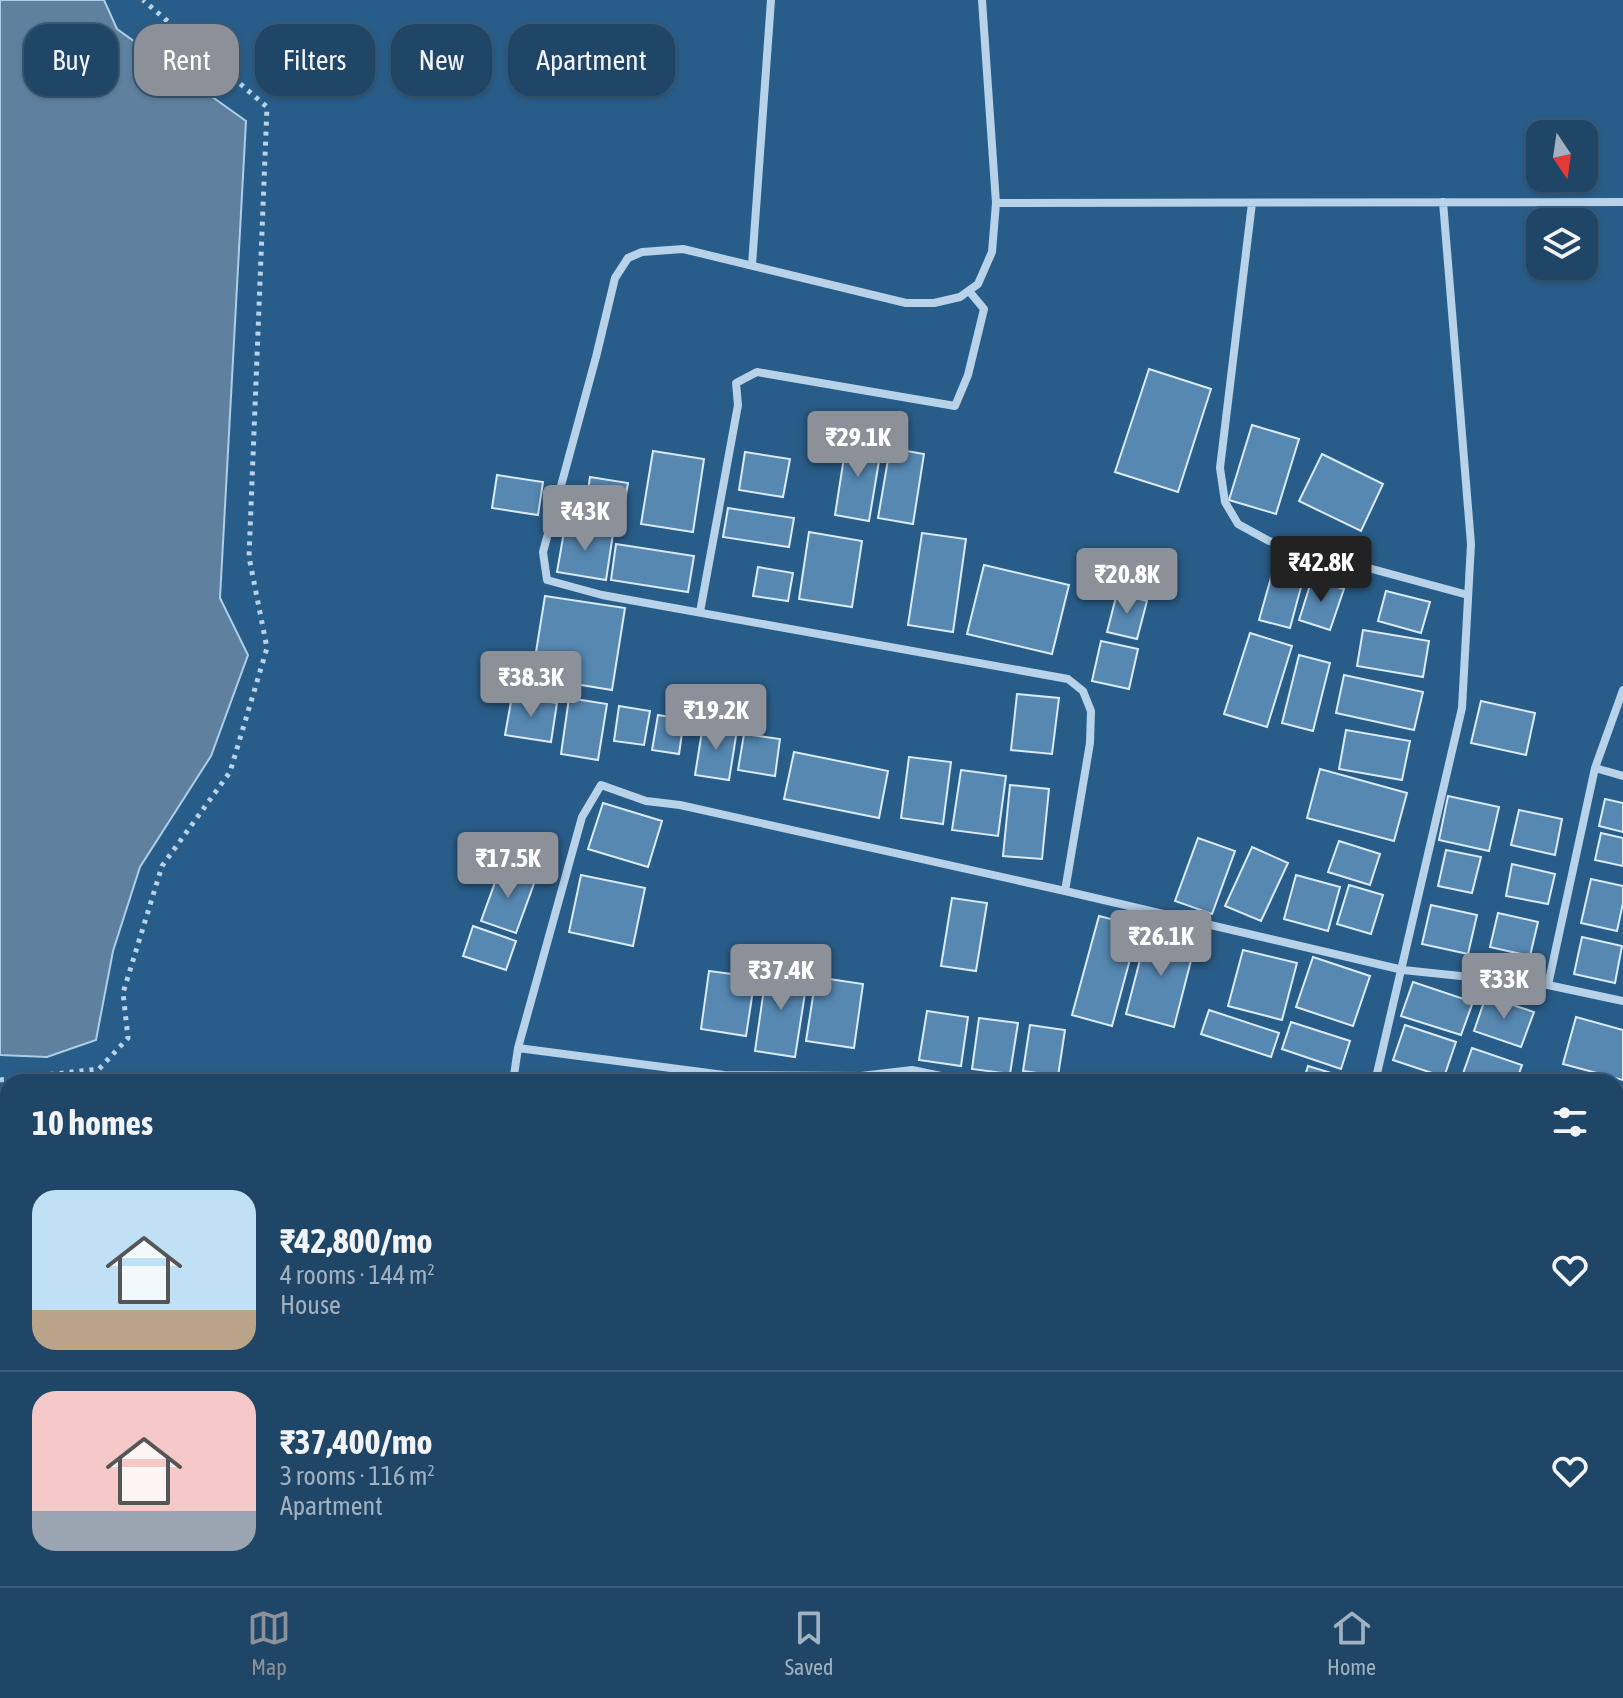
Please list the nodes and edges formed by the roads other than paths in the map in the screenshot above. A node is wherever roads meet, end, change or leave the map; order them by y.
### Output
1 (771, 0) edge
2 (982, 0) edge
3 (1443, 202) junction
4 (1623, 202) edge
5 (996, 203) junction
6 (1252, 203) junction
7 (752, 265) junction
8 (969, 291) junction
9 (1468, 595) junction
10 (700, 612) junction
11 (1623, 690) edge
12 (1595, 768) junction
13 (1623, 776) edge
14 (1065, 891) junction
15 (1403, 970) junction
16 (1548, 985) junction
17 (1623, 1001) edge
18 (518, 1048) junction
19 (912, 1070) junction
20 (514, 1074) edge
21 (691, 1074) edge
22 (878, 1074) edge
23 (912, 1074) edge
24 (931, 1074) edge
25 (1377, 1074) edge

1 - 7 street
2 - 5 street
3 - 4 street
3 - 6 street
3 - 9 street
5 - 6 street
5 - 8 street
6 - 9 street
7 - 8 street
7 - 10 street
8 - 10 street
9 - 15 street
10 - 14 street
11 - 12 street
12 - 13 street
12 - 16 street
14 - 15 street
14 - 18 street
15 - 16 street
15 - 25 street
16 - 17 street
18 - 20 street
18 - 21 street
19 - 22 street
19 - 23 street
19 - 24 street

